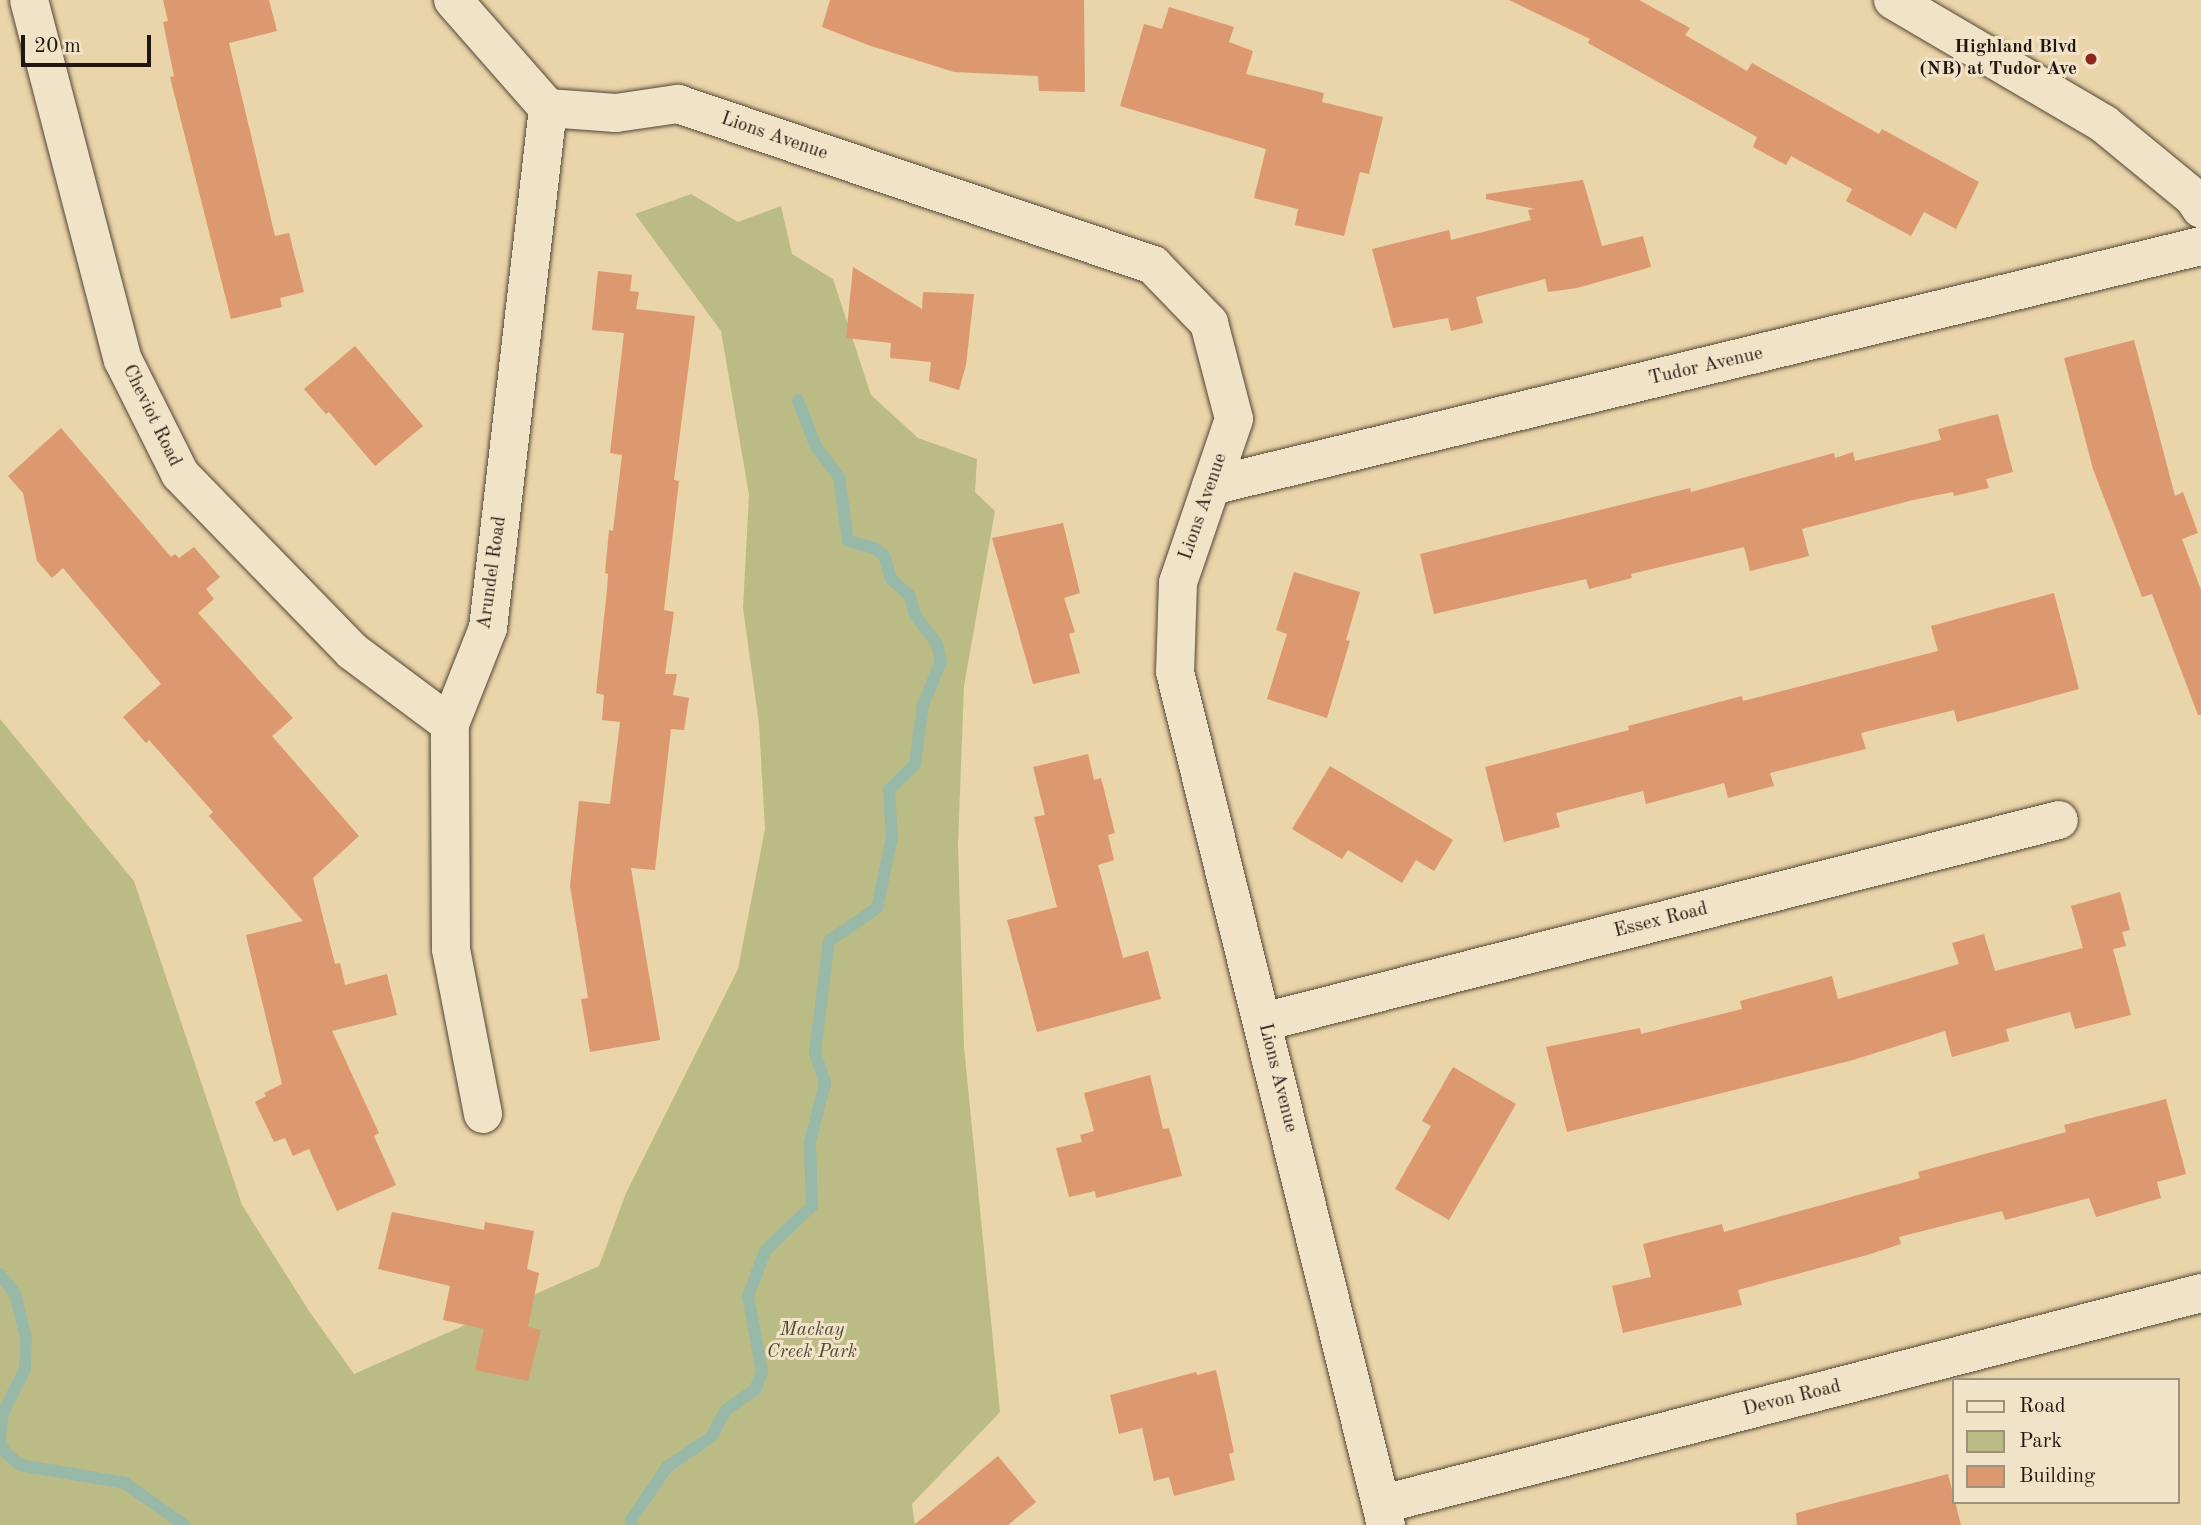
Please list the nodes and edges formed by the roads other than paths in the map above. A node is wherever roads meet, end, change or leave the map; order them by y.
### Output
1 (29, 0) edge
2 (453, 0) edge
3 (1892, 0) edge
4 (548, 108) junction
5 (2201, 209) edge
6 (2201, 246) edge
7 (1211, 486) junction
8 (450, 724) junction
9 (2059, 820) dead end
10 (1263, 1022) junction
11 (483, 1114) dead end
12 (2201, 1293) edge
13 (1384, 1515) edge

1 - 8 street, Cheviot Road
2 - 4 street
3 - 5 street
4 - 7 street, Lions Avenue
4 - 8 street, Arundel Road
6 - 7 street, Tudor Avenue
7 - 10 street, Lions Avenue
8 - 11 street, Arundel Road
9 - 10 street, Essex Road
10 - 13 street, Lions Avenue
12 - 13 street, Devon Road

